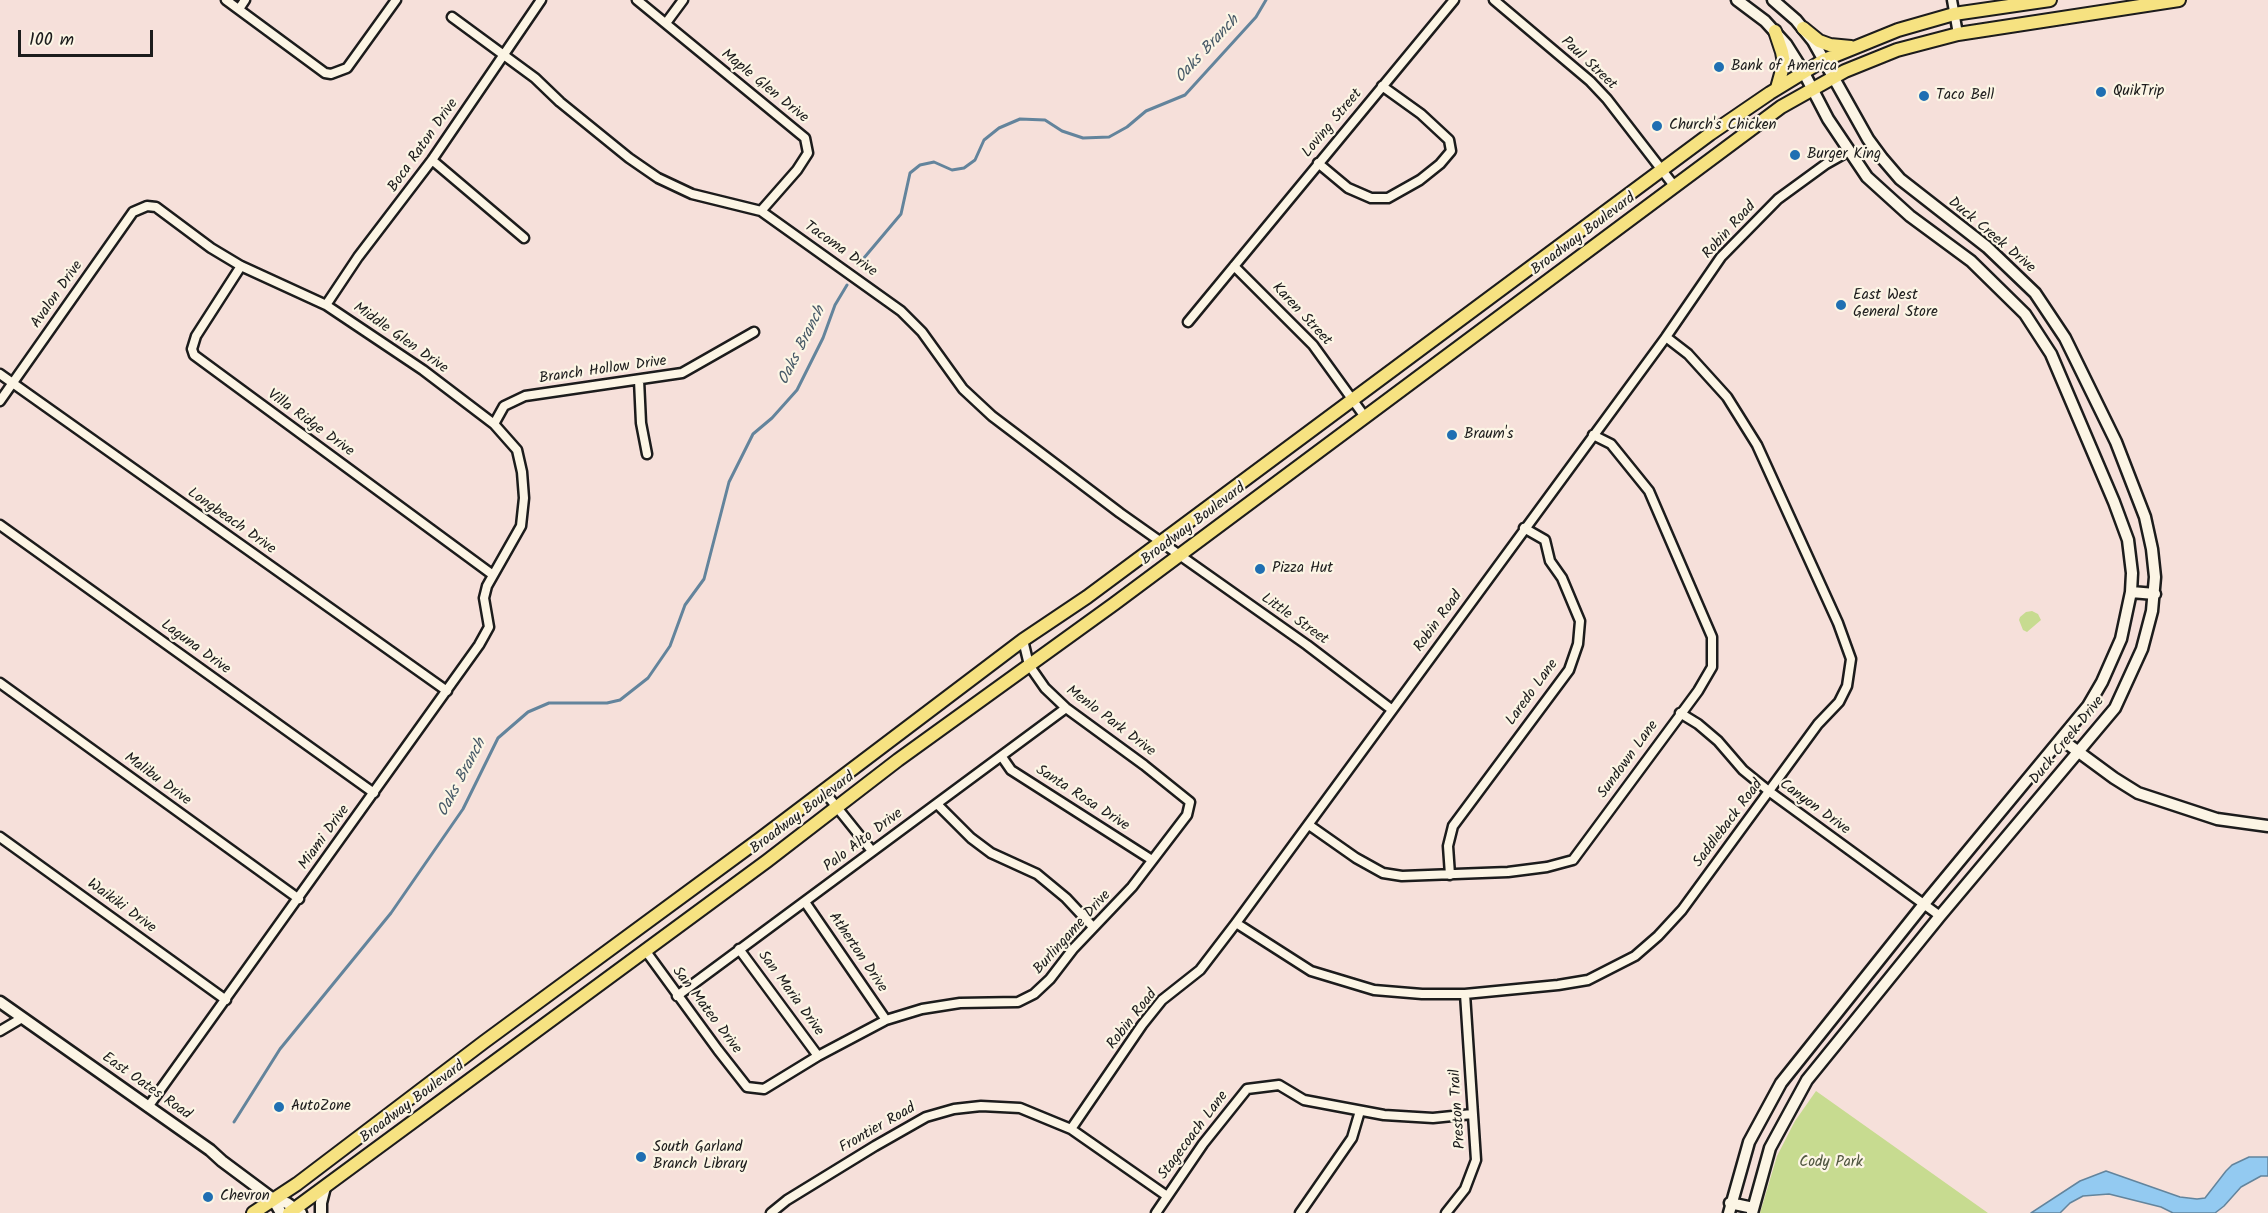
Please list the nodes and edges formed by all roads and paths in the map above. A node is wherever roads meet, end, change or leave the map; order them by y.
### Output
1 (226, 0) edge
2 (245, 0) edge
3 (396, 0) edge
4 (541, 0) edge
5 (637, 0) edge
6 (683, 0) edge
7 (1454, 0) edge
8 (1494, 0) edge
9 (1737, 0) edge
10 (1773, 0) edge
11 (1952, 0) edge
12 (2050, 0) edge
13 (2173, 0) edge
14 (2179, 0) edge
15 (239, 9) junction
16 (1954, 15) junction
17 (452, 17) dead end
18 (666, 23) junction
19 (1803, 28) junction
20 (1775, 31) junction
21 (1958, 34) junction
22 (1856, 47) junction
23 (504, 53) junction
24 (1824, 60) junction
25 (1803, 71) junction
26 (1833, 77) junction
27 (1382, 86) junction
28 (1777, 88) junction
29 (1812, 88) junction
30 (1849, 151) junction
31 (432, 160) junction
32 (1318, 163) junction
33 (1661, 170) junction
34 (1675, 187) junction
35 (140, 208) joint
36 (761, 211) junction
37 (524, 238) dead end
38 (1554, 250) junction
39 (241, 266) junction
40 (1234, 266) junction
41 (1566, 267) junction
42 (326, 305) junction
43 (1188, 321) dead end
44 (754, 332) dead end
45 (1666, 337) junction
46 (0, 374) edge
47 (639, 380) junction
48 (13, 383) junction
49 (1353, 399) junction
50 (0, 401) edge
51 (1365, 417) junction
52 (494, 424) junction
53 (1593, 435) junction
54 (647, 454) dead end
55 (0, 525) edge
56 (1524, 528) junction
57 (1159, 542) junction
58 (1178, 556) junction
59 (493, 575) junction
60 (2131, 592) junction
61 (2155, 594) junction
62 (1023, 640) junction
63 (1029, 665) junction
64 (0, 683) edge
65 (447, 691) junction
66 (1066, 708) junction
67 (1391, 709) junction
68 (1680, 713) junction
69 (2061, 739) junction
70 (2078, 753) junction
71 (1002, 757) junction
72 (823, 790) junction
73 (1770, 792) junction
74 (374, 793) junction
75 (937, 804) junction
76 (836, 808) junction
77 (1187, 815) joint
78 (1309, 825) junction
79 (2268, 826) edge
80 (0, 837) edge
81 (872, 851) junction
82 (1152, 860) junction
83 (1450, 874) junction
84 (299, 898) junction
85 (805, 902) junction
86 (1924, 904) junction
87 (1940, 916) junction
88 (1236, 923) junction
89 (1094, 927) junction
90 (739, 949) junction
91 (645, 950) junction
92 (1465, 994) junction
93 (677, 996) junction
94 (225, 1000) junction
95 (0, 1002) edge
96 (22, 1017) junction
97 (886, 1020) junction
98 (0, 1031) edge
99 (1810, 1045) junction
100 (818, 1056) junction
101 (1827, 1056) junction
102 (747, 1087) joint
103 (148, 1107) junction
104 (1360, 1111) junction
105 (1472, 1114) junction
106 (1071, 1129) junction
107 (326, 1186) junction
108 (1167, 1196) junction
109 (273, 1199) junction
110 (1729, 1208) edge
111 (1752, 1211) edge
112 (295, 1212) edge
113 (253, 1213) edge
114 (281, 1213) edge
115 (321, 1213) edge
116 (771, 1213) edge
117 (1156, 1213) edge
118 (1300, 1213) edge
119 (1446, 1213) edge

1 - 15 street
2 - 15 street
3 - 15 street
4 - 23 street, Boca Raton Drive
5 - 18 street, Maple Glen Drive
6 - 18 street
7 - 27 street, Loving Street
8 - 33 street, Paul Street
9 - 20 main road, Duck Creek Drive
10 - 19 main road, Duck Creek Drive
11 - 16 street
12 - 16 main road, Broadway Boulevard
13 - 14 main road, Broadway Boulevard
13 - 21 main road, Broadway Boulevard
16 - 21 street
16 - 22 main road, Broadway Boulevard
17 - 23 street, Tacoma Drive
18 - 36 street, Maple Glen Drive
19 - 22 main road
19 - 24 main road, Duck Creek Drive
20 - 25 main road, Duck Creek Drive
20 - 28 main road
21 - 26 main road, Broadway Boulevard
22 - 24 main road, Broadway Boulevard
23 - 31 street, Boca Raton Drive
23 - 36 street, Tacoma Drive
24 - 25 main road, Broadway Boulevard
24 - 26 main road, Duck Creek Drive
25 - 28 main road, Broadway Boulevard
25 - 29 main road, Duck Creek Drive
26 - 29 main road, Broadway Boulevard
26 - 61 main road, Duck Creek Drive
27 - 32 street, Loving Street
27 - 32 street
28 - 33 main road, Broadway Boulevard
29 - 30 main road, Duck Creek Drive
29 - 34 main road, Broadway Boulevard
30 - 45 street, Robin Road
30 - 60 main road, Duck Creek Drive
31 - 37 street
31 - 42 street, Boca Raton Drive
32 - 40 street, Loving Street
33 - 34 street, Paul Street
33 - 38 main road, Broadway Boulevard
34 - 41 main road, Broadway Boulevard
35 - 39 street, Middle Glen Drive
35 - 48 street, Avalon Drive
36 - 57 street, Tacoma Drive
38 - 41 main road
38 - 49 main road, Broadway Boulevard
39 - 42 street, Middle Glen Drive
39 - 59 street, Villa Ridge Drive
40 - 43 street, Loving Street
40 - 49 street, Karen Street
41 - 51 main road, Broadway Boulevard
42 - 52 street, Middle Glen Drive
44 - 47 street, Branch Hollow Drive
45 - 53 street, Robin Road
45 - 73 street, Saddleback Road
46 - 48 street, Longbeach Drive
47 - 52 street, Branch Hollow Drive
47 - 54 street
48 - 50 street, Avalon Drive
48 - 65 street, Longbeach Drive
49 - 51 street, Karen Street
49 - 57 main road, Broadway Boulevard
51 - 58 main road, Broadway Boulevard
52 - 59 street, Middle Glen Drive
53 - 56 street, Robin Road
53 - 68 street, Sundown Lane
55 - 74 street, Laguna Drive
56 - 67 street, Robin Road
56 - 83 street, Laredo Lane
57 - 58 street, Tacoma Drive
57 - 62 main road, Broadway Boulevard
58 - 63 main road, Broadway Boulevard
58 - 67 street, Little Street
59 - 65 street, Miami Drive
60 - 61 main road
60 - 69 main road, Duck Creek Drive
61 - 70 main road, Duck Creek Drive
62 - 63 street, Menlo Park Drive
62 - 72 main road, Broadway Boulevard
63 - 66 street, Menlo Park Drive
63 - 76 main road, Broadway Boulevard
64 - 84 street, Malibu Drive
65 - 74 street, Miami Drive
66 - 71 street, Palo Alto Drive
66 - 77 street, Menlo Park Drive
67 - 78 street, Robin Road
68 - 73 street, Canyon Drive
68 - 83 street, Sundown Lane
69 - 70 main road
69 - 86 main road, Duck Creek Drive
70 - 79 main road
70 - 87 main road, Duck Creek Drive
71 - 75 street, Palo Alto Drive
71 - 82 street, Santa Rosa Drive
72 - 76 street
72 - 109 main road, Broadway Boulevard
73 - 86 street, Canyon Drive
73 - 92 street, Saddleback Road
74 - 84 street, Miami Drive
75 - 81 street, Palo Alto Drive
75 - 89 street
76 - 81 street
76 - 91 main road, Broadway Boulevard
77 - 82 street, Burlingame Drive
78 - 83 street, Sundown Lane
78 - 88 street, Robin Road
80 - 94 street, Waikiki Drive
81 - 85 street, Palo Alto Drive
82 - 89 street, Burlingame Drive
84 - 94 street, Miami Drive
85 - 90 street, Palo Alto Drive
85 - 97 street, Atherton Drive
86 - 87 street, Canyon Drive
86 - 99 main road, Duck Creek Drive
87 - 101 main road, Duck Creek Drive
88 - 92 street, Saddleback Road
88 - 106 street, Robin Road
89 - 97 street, Burlingame Drive
90 - 93 street, Palo Alto Drive
90 - 100 street, San Maria Drive
91 - 93 street, San Mateo Drive
91 - 107 main road, Broadway Boulevard
92 - 105 street, Preston Trail
93 - 102 street, San Mateo Drive
94 - 103 street, Miami Drive
95 - 96 main road, East Oates Road
96 - 98 street
96 - 103 main road, East Oates Road
97 - 100 street, Burlingame Drive
99 - 101 main road
99 - 110 main road, Duck Creek Drive
100 - 102 street, Burlingame Drive
101 - 111 main road, Duck Creek Drive
103 - 109 main road, East Oates Road
104 - 105 street, Stagecoach Lane
104 - 108 street, Stagecoach Lane
104 - 118 street
105 - 119 street, Preston Trail
106 - 108 street, Frontier Road
106 - 116 street, Frontier Road
107 - 112 main road, Broadway Boulevard
107 - 115 main road
108 - 117 street, Stagecoach Lane
109 - 112 main road, East Oates Road
109 - 113 main road, Broadway Boulevard
109 - 114 main road, East Oates Road
110 - 111 main road

